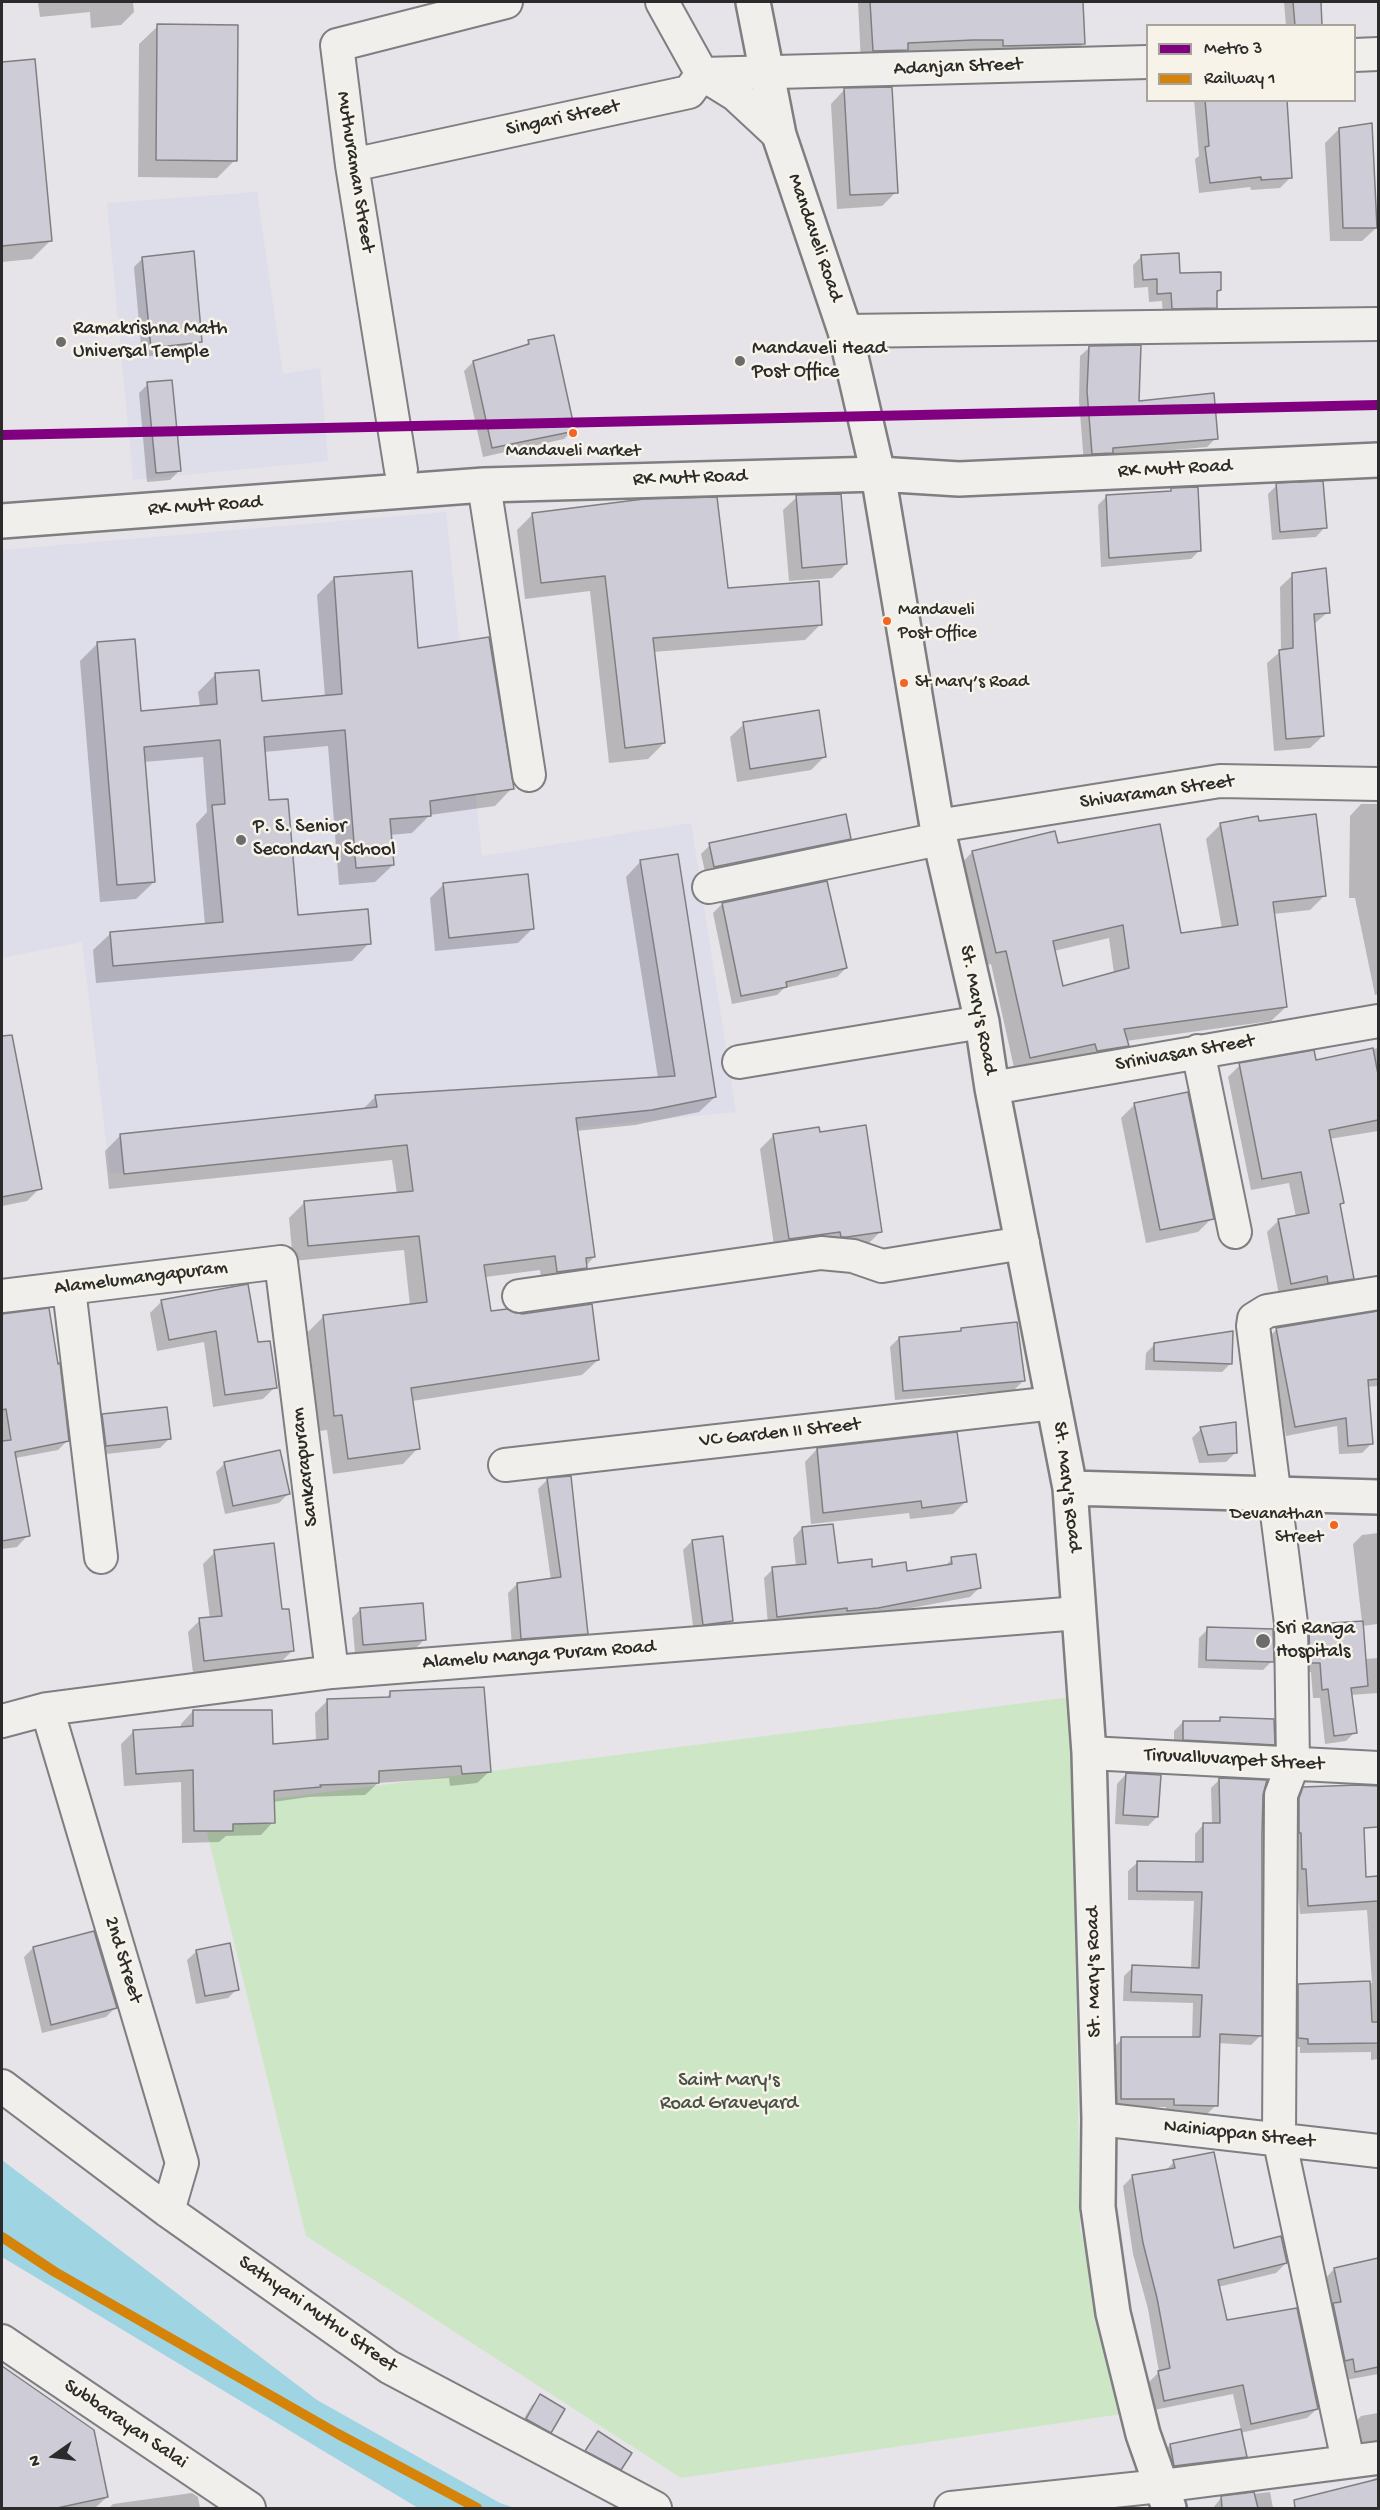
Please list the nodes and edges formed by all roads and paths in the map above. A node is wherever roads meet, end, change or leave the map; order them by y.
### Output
1 (506, 2) edge
2 (662, 2) edge
3 (753, 2) edge
4 (1146, 62) edge
5 (702, 74) junction
6 (768, 74) junction
7 (779, 135) junction
8 (352, 165) junction
9 (1378, 324) edge
10 (845, 331) junction
11 (1378, 460) edge
12 (401, 470) dead end
13 (878, 474) junction
14 (484, 485) junction
15 (2, 521) edge
16 (529, 776) dead end
17 (1378, 784) edge
18 (938, 832) junction
19 (710, 887) dead end
20 (1378, 1021) edge
21 (982, 1022) junction
22 (1197, 1051) junction
23 (739, 1062) dead end
24 (992, 1088) junction
25 (1235, 1232) dead end
26 (1023, 1243) junction
27 (281, 1262) joint
28 (69, 1289) junction
29 (1378, 1293) edge
30 (2, 1296) edge
31 (519, 1296) dead end
32 (1054, 1403) junction
33 (505, 1465) dead end
34 (1070, 1488) junction
35 (1276, 1494) junction
36 (1378, 1497) edge
37 (101, 1557) dead end
38 (1079, 1614) junction
39 (332, 1672) junction
40 (47, 1709) junction
41 (2, 1721) edge
42 (1089, 1753) junction
43 (1293, 1764) junction
44 (1378, 1768) edge
45 (2, 2086) edge
46 (1099, 2119) junction
47 (1279, 2138) junction
48 (1378, 2151) edge
49 (168, 2211) junction
50 (2, 2341) edge
51 (1378, 2458) edge
52 (1348, 2462) junction
53 (1165, 2497) edge
54 (245, 2507) edge
55 (655, 2508) edge
56 (951, 2508) edge

1 - 8 street, Muthuraman Street
2 - 5 street
3 - 6 main road, Mandaveli Road
4 - 6 street, Adanjan Street
5 - 6 street
5 - 7 street
5 - 8 street, Singari Street
6 - 7 main road, Mandaveli Road
7 - 10 main road, Mandaveli Road
8 - 12 street, Muthuraman Street
9 - 10 street
10 - 13 main road, Mandaveli Road
11 - 13 main road, RK Mutt Road
13 - 14 main road, RK Mutt Road
13 - 18 main road, St. Mary's Road
14 - 15 main road, RK Mutt Road
14 - 16 street
17 - 18 street, Shivaraman Street
18 - 19 street, Shivaraman Street
18 - 21 main road, St. Mary's Road
20 - 22 street, Srinivasan Street
21 - 23 street
21 - 24 main road, St. Mary's Road
22 - 24 street, Srinivasan Street
22 - 25 street
24 - 26 main road, St. Mary's Road
26 - 31 street
26 - 32 main road, St. Mary's Road
27 - 28 street, Alamelumangapuram
27 - 39 street, Sankarapuram
28 - 30 street, Alamelumangapuram
28 - 37 street
29 - 35 street
32 - 33 street, VC Garden II Street
32 - 34 main road, St. Mary's Road
34 - 35 main road
34 - 38 main road, St. Mary's Road
35 - 36 main road
35 - 43 street
38 - 39 street, Alamelu Manga Puram Road
38 - 42 main road, St. Mary's Road
39 - 40 street, Alamelu Manga Puram Road
40 - 41 street, Alamelu Manga Puram Road
40 - 49 street, 2nd Street
42 - 43 street, Tiruvalluvarpet Street
42 - 46 main road, St. Mary's Road
43 - 44 street, Tiruvalluvarpet Street
43 - 47 street
45 - 49 street, Sathyani Muthu Street
46 - 47 street, Nainiappan Street
46 - 53 main road, St. Mary's Road
47 - 48 street, Nainiappan Street
47 - 52 street
49 - 55 street, Sathyani Muthu Street
50 - 54 street, Subbarayan Salai
51 - 52 street
52 - 53 street
53 - 56 street

